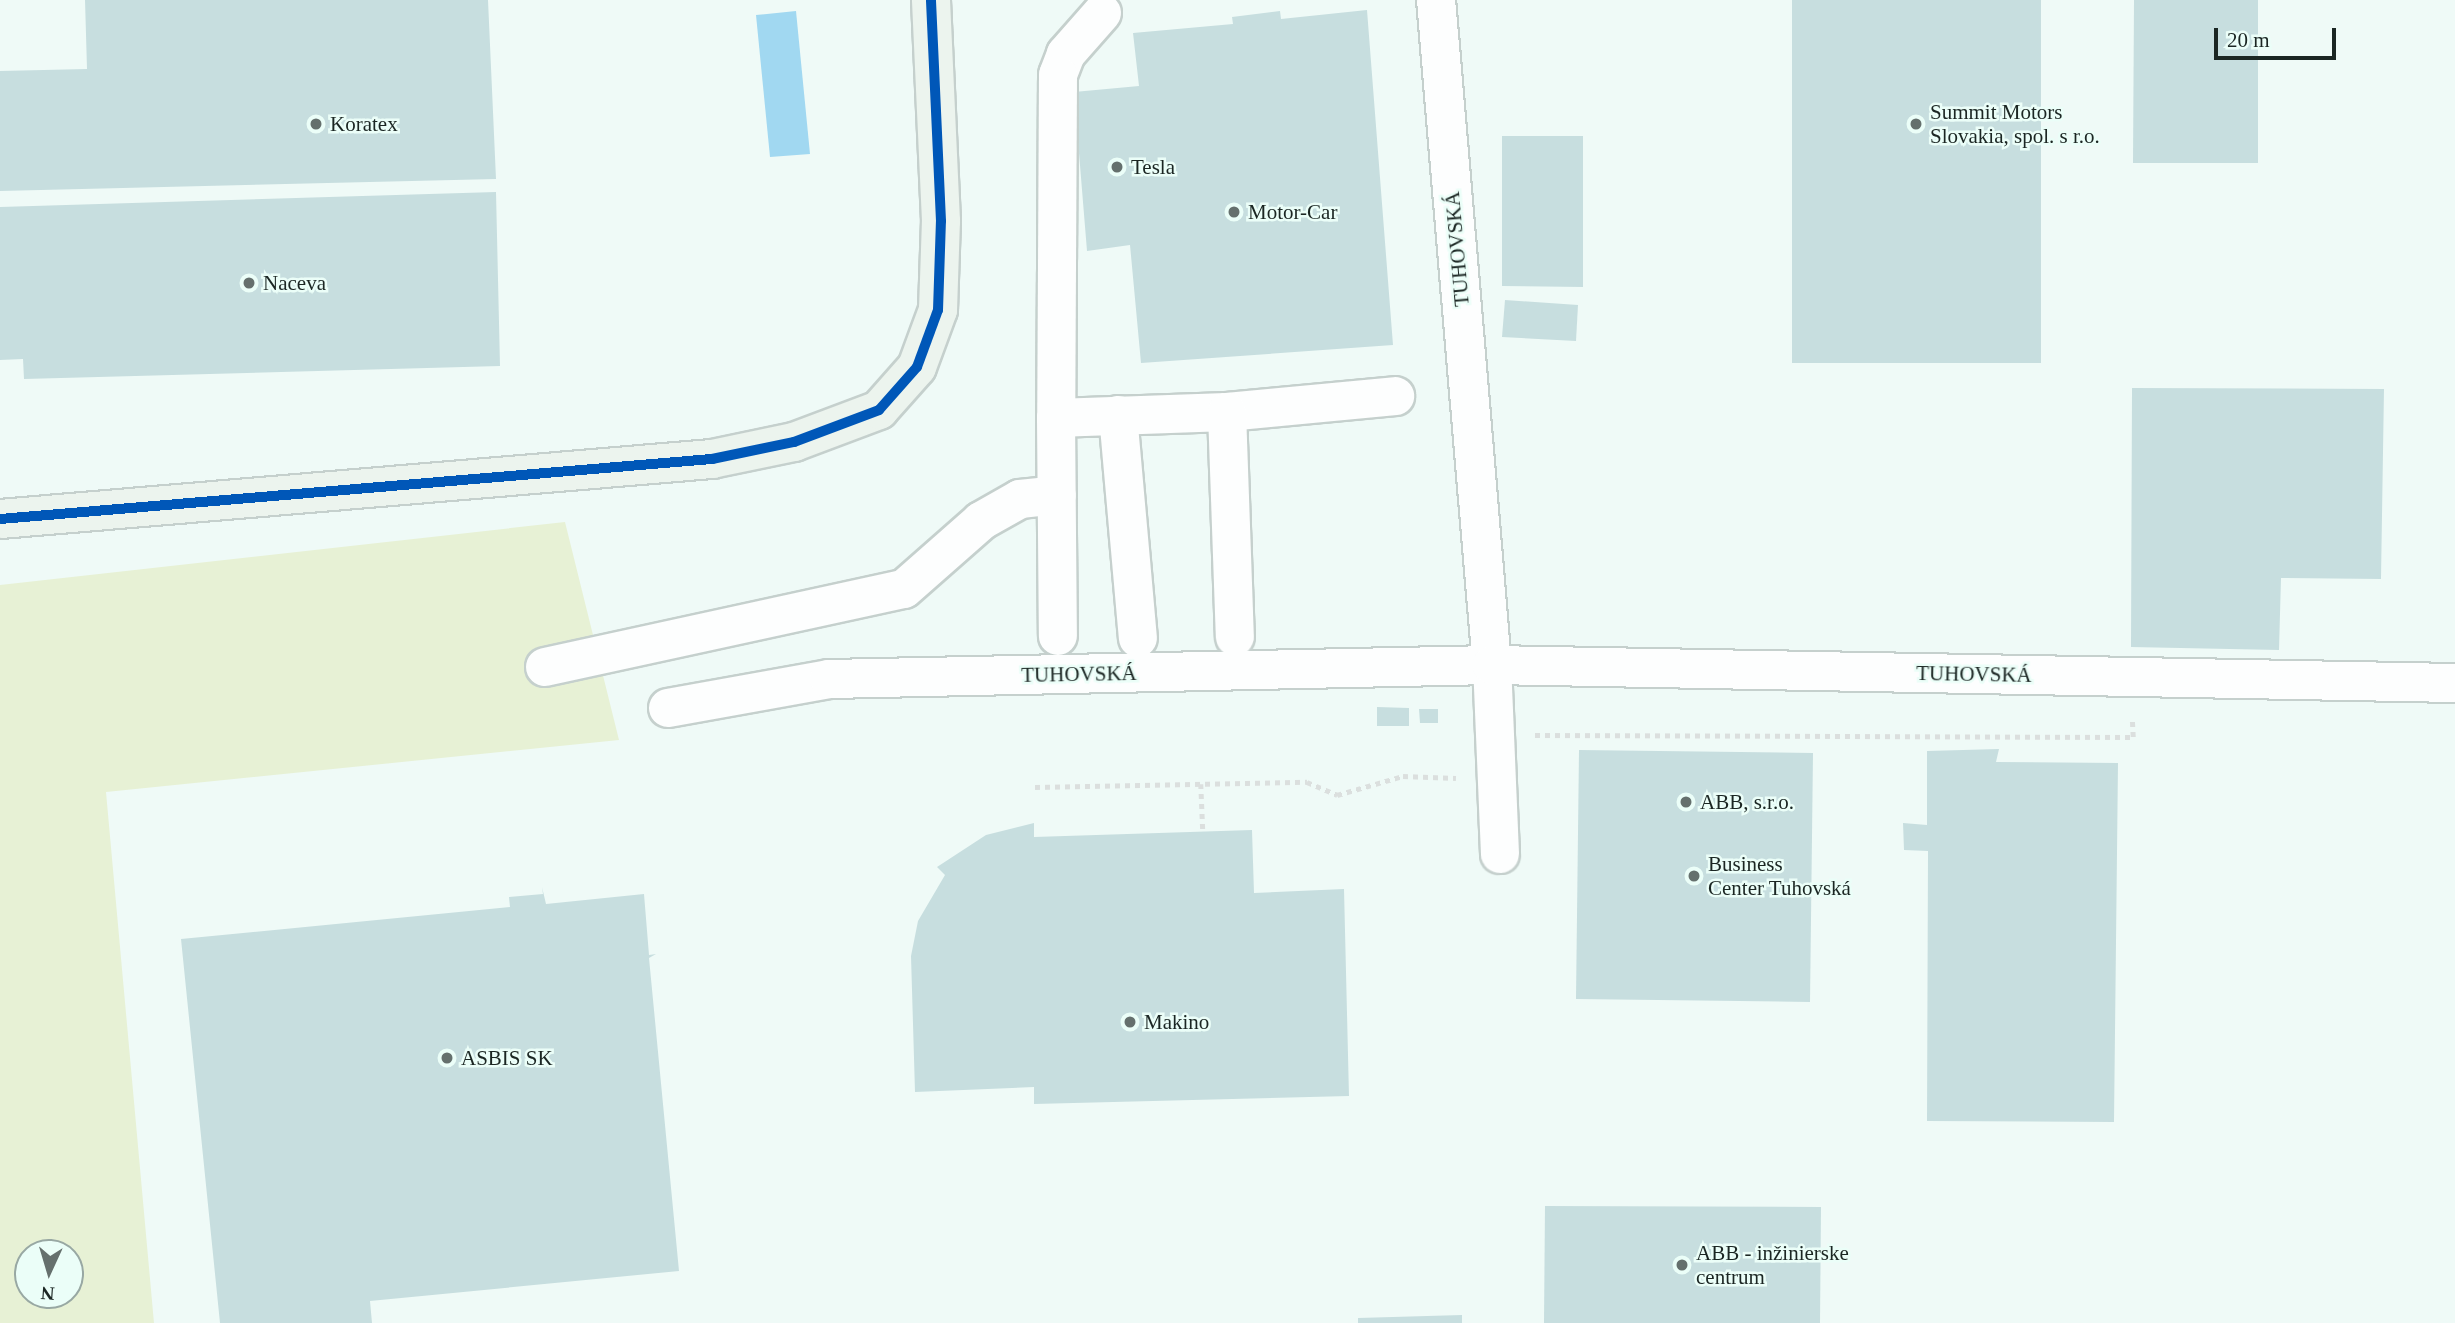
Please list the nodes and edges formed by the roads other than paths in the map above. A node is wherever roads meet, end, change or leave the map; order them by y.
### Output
1 (931, 0) edge
2 (1436, 0) edge
3 (1102, 13) dead end
4 (1395, 396) dead end
5 (1227, 412) junction
6 (1118, 415) junction
7 (1056, 418) junction
8 (1057, 495) junction
9 (0, 519) edge
10 (1058, 636) dead end
11 (1235, 637) dead end
12 (1138, 638) dead end
13 (1492, 665) junction
14 (545, 667) dead end
15 (2455, 683) edge
16 (668, 708) dead end
17 (1500, 854) dead end

1 - 9 main road
2 - 13 lane, TUHOVSKÁ
3 - 7 lane
4 - 5 lane
5 - 6 lane
5 - 11 lane
6 - 7 lane
6 - 12 lane
7 - 8 lane
8 - 10 lane
8 - 14 lane
13 - 15 lane, TUHOVSKÁ
13 - 16 lane, TUHOVSKÁ
13 - 17 lane

